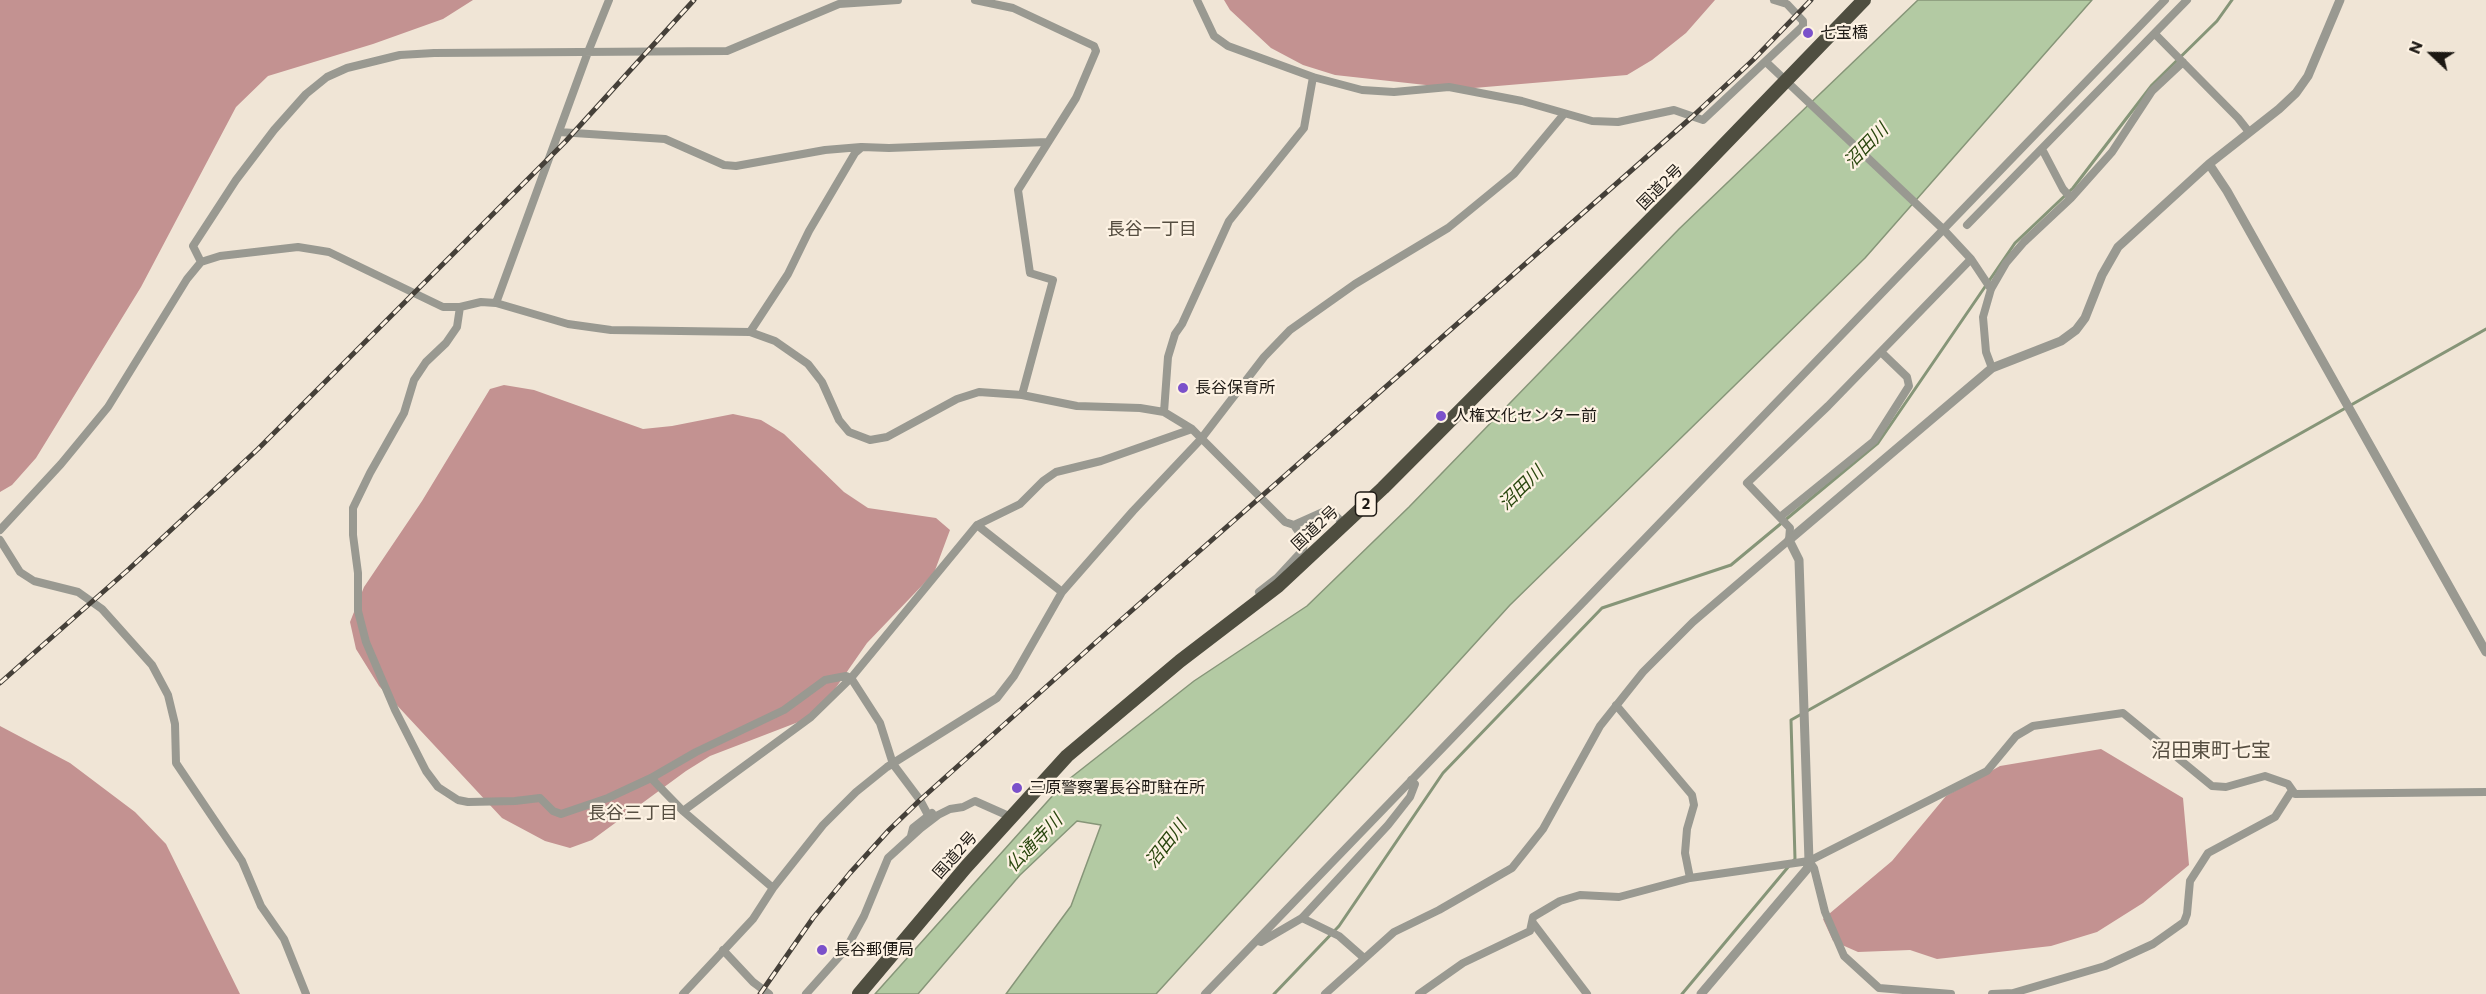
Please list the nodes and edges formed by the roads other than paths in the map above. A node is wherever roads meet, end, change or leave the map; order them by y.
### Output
1 (609, 0) edge
2 (898, 0) edge
3 (975, 0) edge
4 (1197, 0) edge
5 (1774, 0) edge
6 (1864, 0) edge
7 (2165, 0) edge
8 (2187, 0) edge
9 (2340, 0) edge
10 (1789, 2) edge
11 (1014, 4) edge
12 (2155, 34) junction
13 (588, 52) junction
14 (1766, 62) junction
15 (2183, 62) junction
16 (1312, 77) junction
17 (1785, 80) junction
18 (1564, 114) junction
19 (559, 132) junction
20 (2249, 132) junction
21 (1047, 142) junction
22 (862, 147) junction
23 (2042, 149) junction
24 (2209, 164) junction
25 (2071, 198) junction
26 (1967, 225) dead end
27 (1941, 228) junction
28 (1971, 259) junction
29 (201, 262) junction
30 (1991, 289) junction
31 (496, 303) junction
32 (460, 308) junction
33 (750, 332) junction
34 (1881, 352) junction
35 (1992, 368) junction
36 (1022, 395) junction
37 (1164, 412) junction
38 (1192, 429) junction
39 (1201, 439) junction
40 (1780, 517) junction
41 (1344, 524) junction
42 (977, 525) junction
43 (1294, 525) junction
44 (0, 530) edge
45 (0, 540) edge
46 (1789, 540) junction
47 (1062, 592) junction
48 (1250, 607) junction
49 (2486, 651) edge
50 (851, 678) junction
51 (1617, 705) junction
52 (892, 764) junction
53 (651, 778) junction
54 (1411, 780) junction
55 (2291, 792) junction
56 (2486, 792) edge
57 (950, 809) junction
58 (683, 812) junction
59 (928, 815) junction
60 (1011, 817) junction
61 (910, 838) junction
62 (1809, 861) junction
63 (1690, 878) junction
64 (773, 888) junction
65 (1302, 918) junction
66 (1533, 923) junction
67 (1256, 941) junction
68 (723, 950) junction
69 (1364, 958) junction
70 (1582, 993) edge
71 (306, 994) edge
72 (683, 994) edge
73 (769, 994) edge
74 (806, 994) edge
75 (859, 994) edge
76 (1205, 994) edge
77 (1325, 994) edge
78 (1419, 994) edge
79 (1701, 994) edge
80 (1951, 994) edge
81 (1992, 994) edge

1 - 13 street
2 - 13 street
3 - 11 street
4 - 16 street
5 - 10 street
6 - 17 highway, 国道2号 / 2
7 - 27 street
8 - 12 street
9 - 20 street
10 - 14 street
11 - 21 street
12 - 15 street
12 - 23 street
13 - 19 street
13 - 29 street
14 - 17 street
14 - 18 street
15 - 20 street
15 - 25 street
16 - 18 street
16 - 37 street
17 - 27 street
17 - 41 highway, 国道2号 / 2
18 - 39 street
19 - 22 street
19 - 31 street
20 - 24 street
21 - 22 street
21 - 36 street
22 - 33 street
23 - 25 street
23 - 26 street
24 - 35 street
24 - 49 street
25 - 30 street
27 - 28 street
27 - 54 street
28 - 30 street
28 - 34 street
29 - 32 street
29 - 44 street
30 - 35 street
31 - 32 street
31 - 33 street
32 - 53 street
33 - 36 street
34 - 40 street
34 - 40 street
35 - 46 street
36 - 37 street
37 - 38 street
38 - 39 street
38 - 42 street
39 - 43 street
39 - 47 street
40 - 46 street
41 - 43 street
41 - 48 highway, 国道2号 / 2
42 - 47 street
42 - 50 street
43 - 48 street
45 - 71 street
46 - 51 street
46 - 62 street
47 - 52 street
48 - 60 highway, 国道2号 / 2
50 - 52 street
50 - 53 street
50 - 58 street
51 - 63 street
51 - 69 street
52 - 59 street
52 - 64 street
53 - 58 street
54 - 65 street
54 - 67 street
55 - 56 street
55 - 62 street
55 - 81 street
57 - 59 street
57 - 60 street
57 - 61 street
58 - 64 street
59 - 61 street
60 - 75 highway, 国道2号 / 2
61 - 74 street
62 - 63 street
62 - 79 street
62 - 80 street
63 - 66 street
64 - 68 street
65 - 67 street
65 - 69 street
66 - 70 street
66 - 78 street
67 - 76 street
68 - 72 street
68 - 73 street
69 - 77 street

